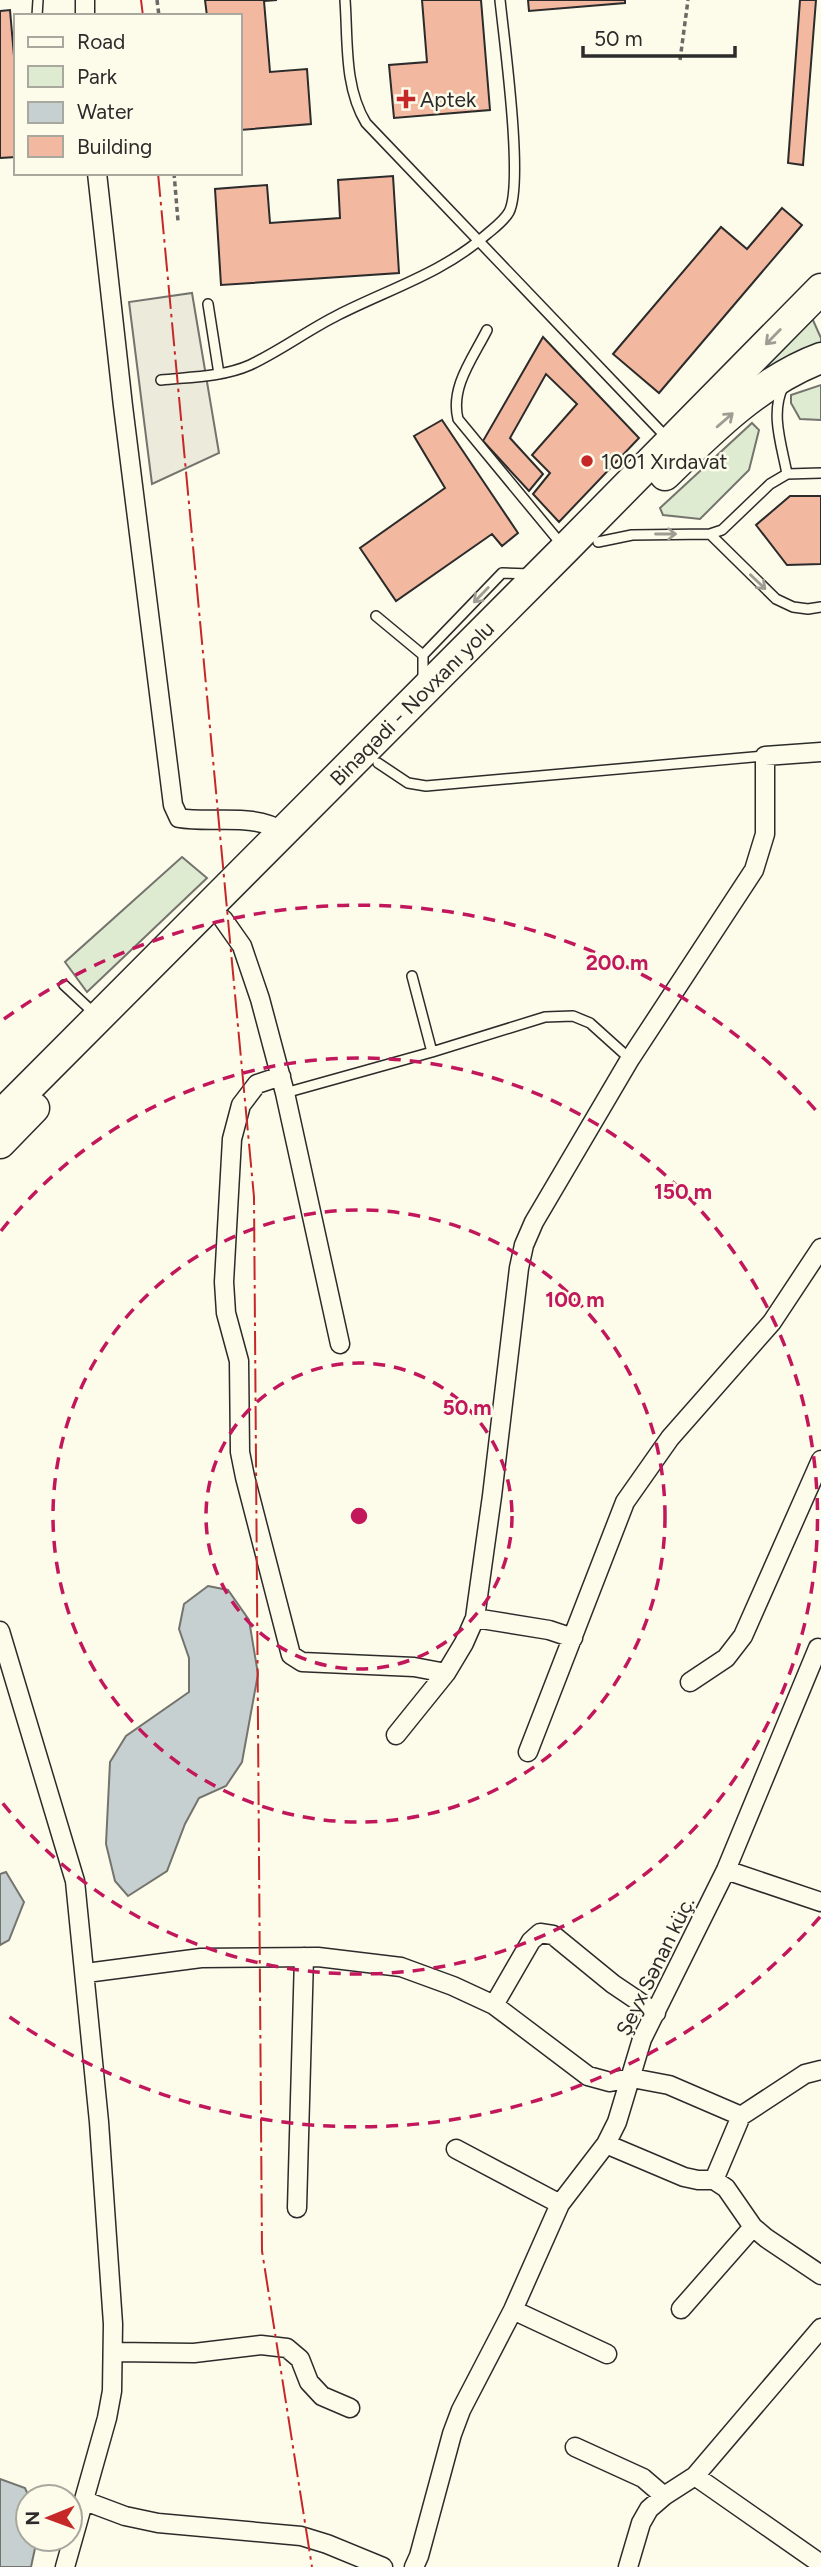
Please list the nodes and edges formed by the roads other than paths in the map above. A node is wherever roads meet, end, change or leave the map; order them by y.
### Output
1 (345, 0) edge
2 (500, 0) edge
3 (97, 175) edge
4 (480, 240) junction
5 (821, 289) edge
6 (208, 304) dead end
7 (487, 331) dead end
8 (821, 358) edge
9 (791, 371) junction
10 (219, 374) junction
11 (161, 380) dead end
12 (678, 449) junction
13 (821, 473) edge
14 (787, 474) junction
15 (710, 534) junction
16 (598, 542) junction
17 (565, 550) junction
18 (539, 575) junction
19 (821, 607) edge
20 (376, 616) dead end
21 (424, 655) junction
22 (422, 693) junction
23 (821, 752) edge
24 (765, 756) junction
25 (378, 763) junction
26 (284, 832) junction
27 (223, 919) junction
28 (412, 976) dead end
29 (64, 985) dead end
30 (99, 1018) junction
31 (432, 1052) junction
32 (630, 1059) junction
33 (283, 1084) junction
34 (0, 1116) edge
35 (0, 1143) edge
36 (821, 1248) edge
37 (340, 1344) dead end
38 (821, 1460) edge
39 (475, 1618) junction
40 (0, 1631) edge
41 (573, 1638) junction
42 (818, 1648) dead end
43 (446, 1673) junction
44 (690, 1682) dead end
45 (397, 1735) dead end
46 (528, 1752) dead end
47 (726, 1870) junction
48 (821, 1902) edge
49 (304, 1957) junction
50 (86, 1973) junction
51 (494, 2005) junction
52 (656, 2013) junction
53 (821, 2070) edge
54 (632, 2078) junction
55 (741, 2116) junction
56 (606, 2144) junction
57 (456, 2149) dead end
58 (714, 2180) junction
59 (560, 2204) junction
60 (297, 2208) dead end
61 (753, 2227) junction
62 (821, 2275) edge
63 (681, 2308) dead end
64 (513, 2310) junction
65 (821, 2328) edge
66 (114, 2352) junction
67 (607, 2354) dead end
68 (350, 2408) dead end
69 (575, 2448) dead end
70 (695, 2476) junction
71 (664, 2496) junction
72 (85, 2501) junction
73 (821, 2564) edge
74 (65, 2567) edge
75 (383, 2567) edge
76 (414, 2567) edge
77 (628, 2567) edge

1 - 4 lane
2 - 4 lane
3 - 26 street
4 - 10 lane
4 - 12 lane
5 -> 12 main road, Binəqədi - Novxanı yolu
6 - 10 lane
7 - 17 lane
8 - 9 main road
12 -> 9 main road
9 - 14 lane
10 - 11 lane
12 - 16 main road
12 - 17 main road, Binəqədi - Novxanı yolu
13 - 14 lane
14 - 15 lane
16 -> 15 lane
15 -> 19 lane
16 - 25 main road
17 - 18 main road, Binəqədi - Novxanı yolu
18 -> 21 lane
18 - 22 main road, Binəqədi - Novxanı yolu
20 - 21 lane
21 - 22 lane
22 - 26 main road, Binəqədi - Novxanı yolu
23 - 24 street
24 - 25 lane
24 - 32 street
25 - 27 main road
26 - 30 main road, Binəqədi - Novxanı yolu
27 - 33 street
27 - 35 main road
28 - 31 lane
29 - 30 lane
30 - 34 main road, Binəqədi - Novxanı yolu
31 - 32 lane
31 - 33 lane
32 - 39 street
33 - 37 street
33 - 43 street
36 - 41 street
38 - 44 street
39 - 41 street
39 - 43 street
40 - 50 street
41 - 46 street
42 - 47 street, Şeyx Sənan küç.
43 - 45 street
47 - 48 street
47 - 52 street, Şeyx Sənan küç.
49 - 50 street
49 - 51 street
49 - 60 street
50 - 66 street
51 - 52 street
51 - 54 street
52 - 54 street, Şeyx Sənan küç.
53 - 55 street
54 - 55 street
54 - 56 street, Şeyx Sənan küç.
55 - 58 street
56 - 58 street
56 - 59 street, Şeyx Sənan küç.
57 - 59 street
58 - 61 street
59 - 64 street, Şeyx Sənan küç.
61 - 62 street
61 - 63 street
64 - 67 street
64 - 76 street, Şeyx Sənan küç.
65 - 70 street
66 - 68 street
66 - 72 street
69 - 71 street
70 - 71 street
70 - 73 street
71 - 77 street
72 - 74 street
72 - 75 street

